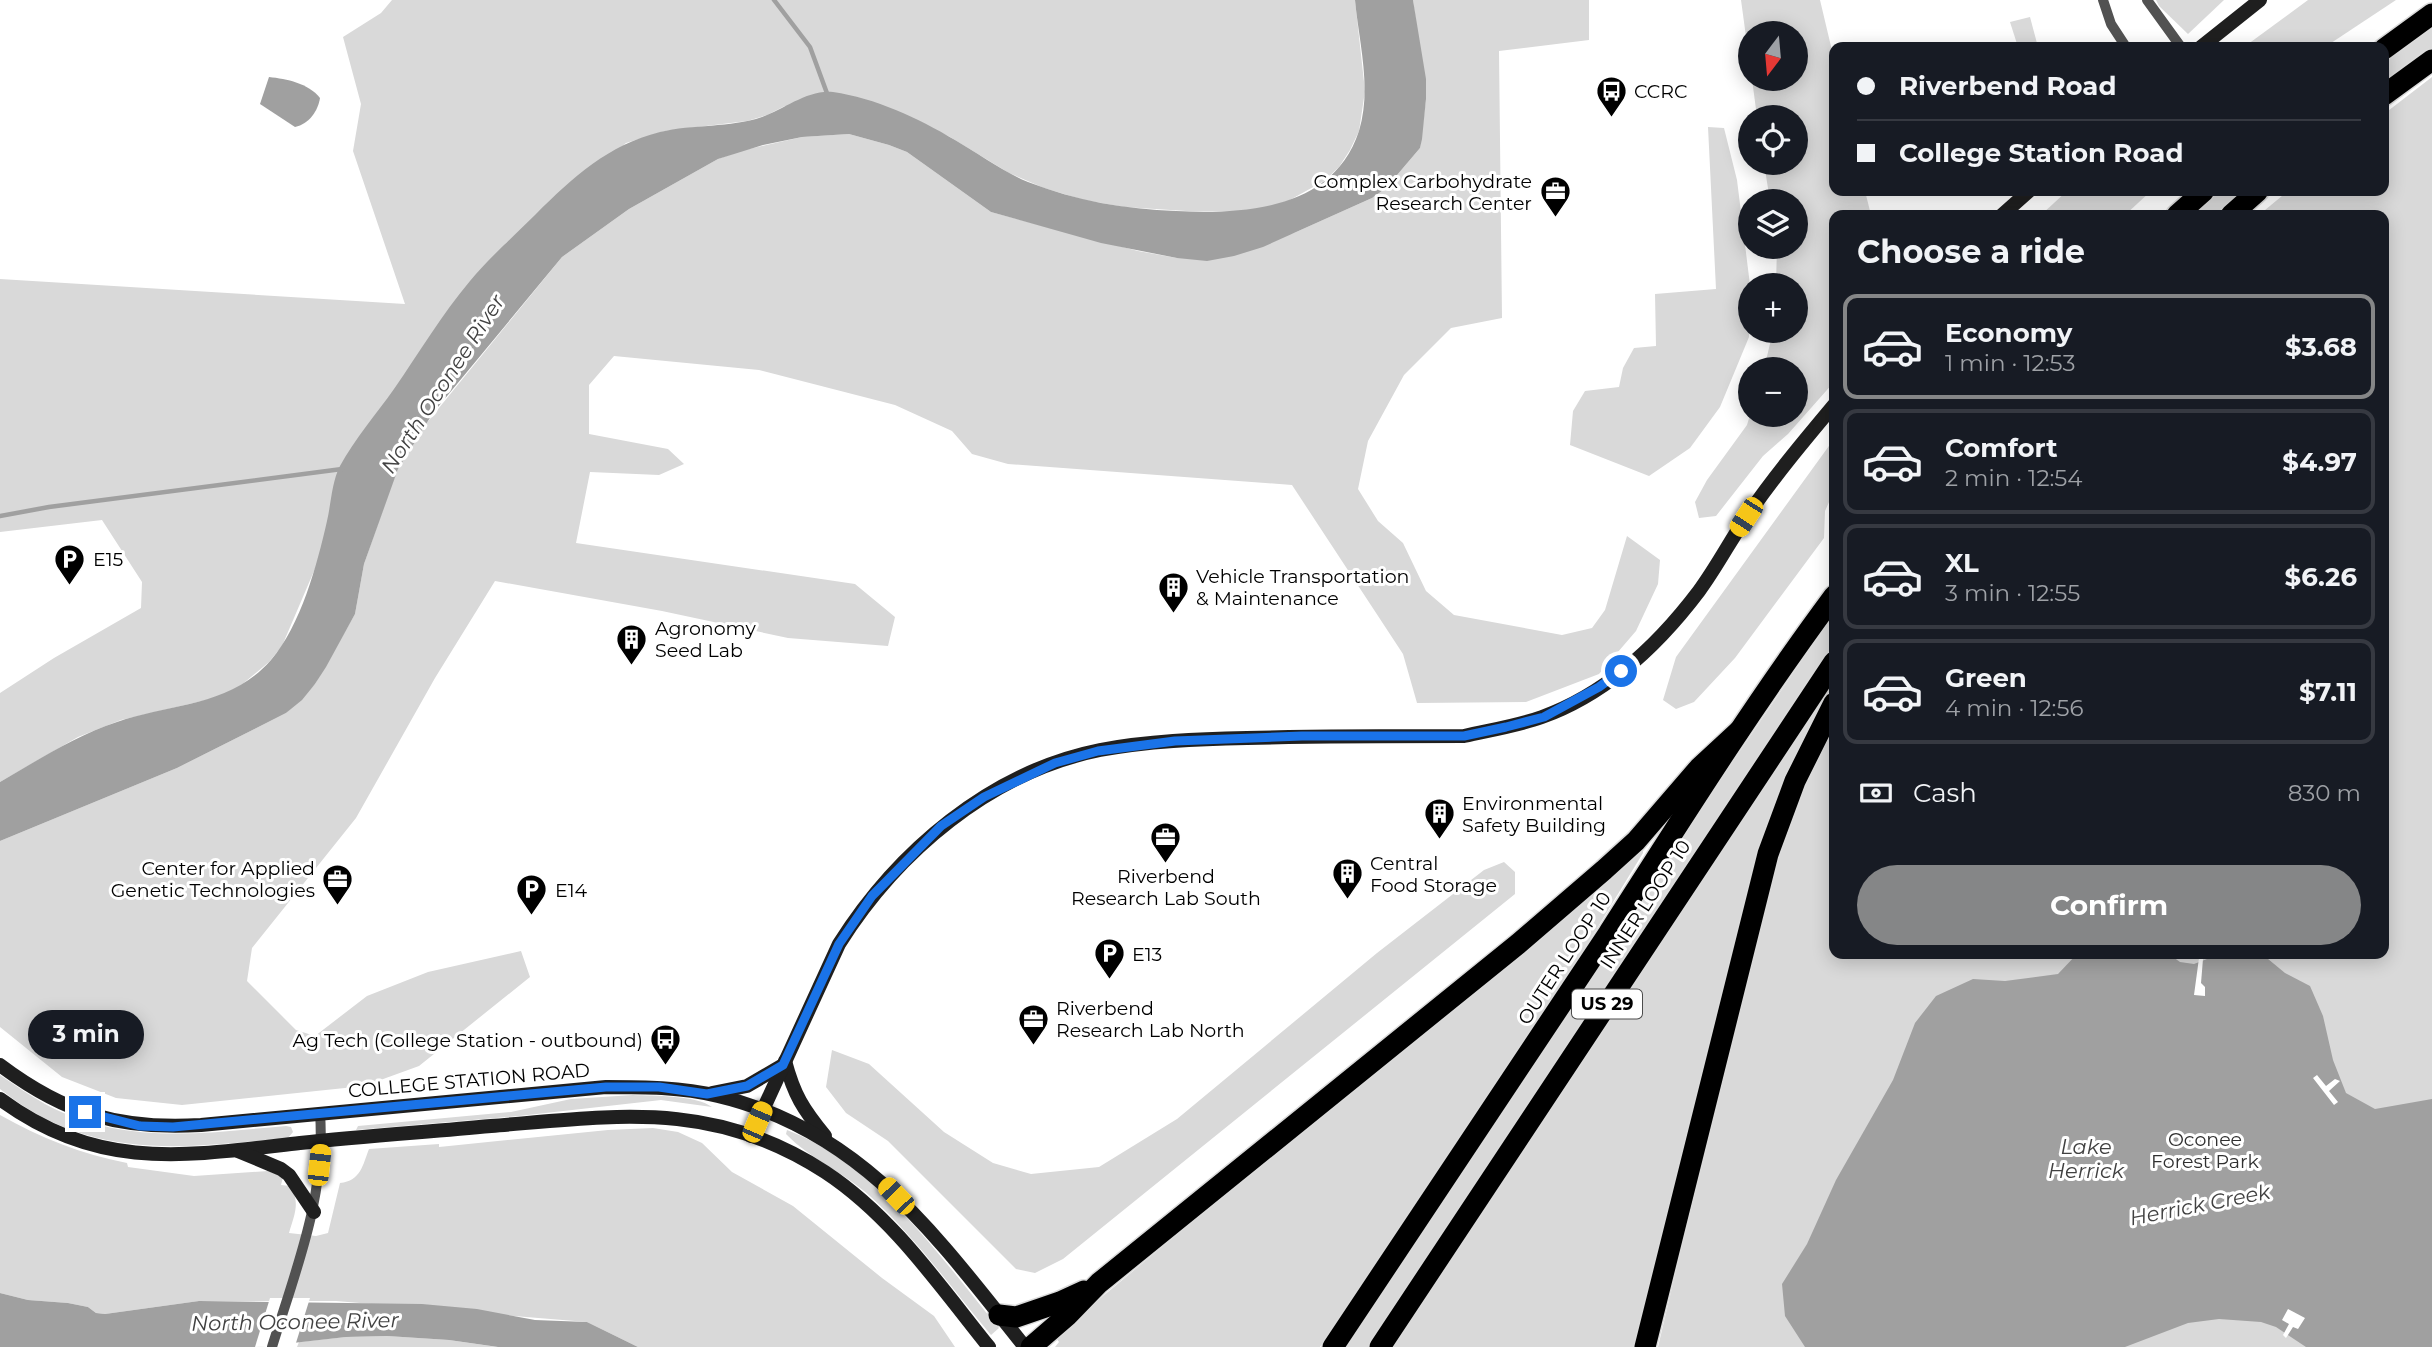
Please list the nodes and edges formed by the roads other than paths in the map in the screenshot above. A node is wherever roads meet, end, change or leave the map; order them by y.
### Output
1 (2103, 0) edge
2 (2147, 0) edge
3 (2260, 0) edge
4 (2432, 14) edge
5 (2123, 42) edge
6 (2177, 42) edge
7 (2207, 42) edge
8 (2389, 45) edge
9 (2432, 60) edge
10 (2389, 91) edge
11 (2023, 196) edge
12 (2198, 196) edge
13 (2252, 196) edge
14 (2008, 210) edge
15 (2183, 210) edge
16 (2237, 210) edge
17 (1829, 411) edge
18 (1829, 603) edge
19 (1829, 670) edge
20 (1829, 713) edge
21 (1739, 731) junction
22 (784, 1063) junction
23 (0, 1065) edge
24 (707, 1094) junction
25 (0, 1099) edge
26 (763, 1109) junction
27 (320, 1113) junction
28 (751, 1136) junction
29 (322, 1141) junction
30 (833, 1145) junction
31 (237, 1150) junction
32 (314, 1212) junction
33 (1099, 1283) junction
34 (999, 1315) junction
35 (272, 1347) edge
36 (989, 1347) edge
37 (1025, 1347) edge
38 (1031, 1347) edge
39 (1333, 1347) edge
40 (1380, 1347) edge
41 (1645, 1347) edge

1 - 5 street
2 - 6 street
3 - 7 main road
4 - 8 highway
9 - 10 highway
11 - 14 main road
12 - 15 highway
13 - 16 highway
17 - 22 main road
18 - 21 highway, OUTER LOOP 10 / US 29
19 - 40 highway, INNER LOOP 10 / US 29
20 - 41 highway
21 - 33 highway
21 - 39 highway, OUTER LOOP 10 / US 29
22 - 24 main road
22 - 26 main road
22 - 30 main road
23 - 27 main road, COLLEGE STATION ROAD
24 - 26 main road, COLLEGE STATION ROAD
24 - 27 main road, COLLEGE STATION ROAD
25 - 31 main road
26 - 28 main road
26 - 30 main road, COLLEGE STATION ROAD
27 - 29 street
28 - 29 main road
28 - 36 main road
29 - 31 main road
29 - 32 street
30 - 34 main road, COLLEGE STATION ROAD
31 - 32 main road
32 - 35 street
33 - 34 highway
33 - 38 highway
34 - 37 main road, COLLEGE STATION ROAD

